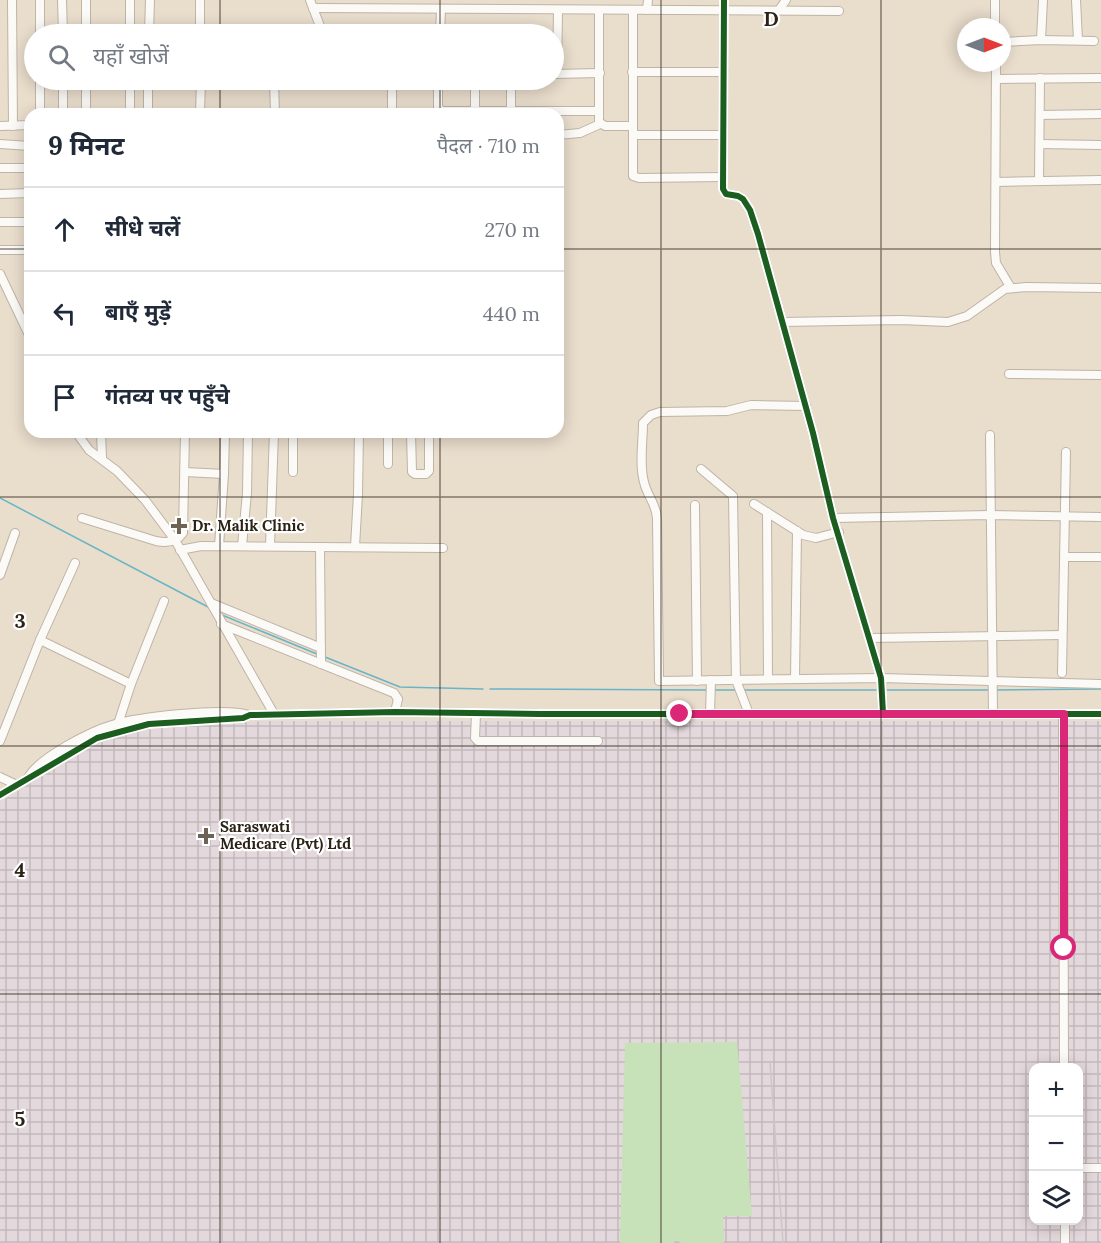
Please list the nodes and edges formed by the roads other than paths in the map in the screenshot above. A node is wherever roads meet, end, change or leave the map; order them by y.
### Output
1 (12, 0) edge
2 (40, 0) edge
3 (62, 0) edge
4 (86, 0) edge
5 (130, 0) edge
6 (150, 0) edge
7 (200, 0) edge
8 (608, 0) edge
9 (648, 0) edge
10 (724, 0) edge
11 (786, 0) edge
12 (995, 0) edge
13 (1043, 0) edge
14 (1076, 0) edge
15 (311, 4) edge
16 (441, 9) junction
17 (558, 10) junction
18 (599, 10) junction
19 (608, 10) junction
20 (633, 10) junction
21 (647, 10) junction
22 (724, 10) junction
23 (779, 10) junction
24 (839, 11) dead end
25 (995, 18) edge
26 (40, 24) edge
27 (63, 24) edge
28 (86, 24) edge
29 (130, 24) edge
30 (149, 24) edge
31 (200, 24) edge
32 (319, 24) edge
33 (440, 24) edge
34 (557, 24) edge
35 (1078, 39) junction
36 (1041, 40) junction
37 (1095, 41) dead end
38 (1011, 42) edge
39 (632, 72) junction
40 (724, 72) junction
41 (996, 72) edge
42 (600, 73) junction
43 (564, 74) edge
44 (1040, 78) junction
45 (1101, 78) edge
46 (996, 79) junction
47 (40, 90) edge
48 (63, 90) edge
49 (86, 90) edge
50 (130, 90) edge
51 (148, 90) edge
52 (201, 90) edge
53 (274, 90) edge
54 (392, 90) edge
55 (438, 90) edge
56 (475, 90) edge
57 (511, 90) edge
58 (40, 108) edge
59 (63, 108) edge
60 (86, 108) edge
61 (130, 108) edge
62 (148, 108) edge
63 (200, 108) edge
64 (275, 108) edge
65 (392, 108) edge
66 (439, 108) edge
67 (475, 108) edge
68 (511, 108) edge
69 (564, 111) edge
70 (598, 111) junction
71 (1101, 114) edge
72 (1040, 115) junction
73 (600, 124) junction
74 (24, 125) edge
75 (0, 126) edge
76 (13, 126) junction
77 (632, 126) junction
78 (564, 134) edge
79 (633, 135) junction
80 (723, 135) junction
81 (0, 144) edge
82 (1040, 144) junction
83 (1101, 145) edge
84 (24, 146) edge
85 (0, 168) edge
86 (24, 168) edge
87 (723, 177) junction
88 (1040, 180) junction
89 (1101, 180) edge
90 (996, 182) junction
91 (0, 194) edge
92 (24, 194) edge
93 (0, 222) edge
94 (24, 222) edge
95 (0, 250) edge
96 (24, 250) edge
97 (0, 274) edge
98 (1011, 288) junction
99 (1101, 288) edge
100 (782, 322) junction
101 (24, 324) edge
102 (1009, 374) dead end
103 (1101, 375) edge
104 (806, 406) junction
105 (990, 435) dead end
106 (80, 438) edge
107 (101, 438) edge
108 (185, 438) edge
109 (225, 438) edge
110 (248, 438) edge
111 (274, 438) edge
112 (293, 438) edge
113 (359, 438) edge
114 (388, 438) edge
115 (411, 438) edge
116 (429, 438) edge
117 (1066, 452) dead end
118 (102, 458) junction
119 (388, 464) dead end
120 (701, 469) dead end
121 (184, 472) junction
122 (292, 472) dead end
123 (225, 474) junction
124 (754, 504) dead end
125 (695, 505) dead end
126 (767, 512) junction
127 (990, 515) junction
128 (1066, 515) junction
129 (1101, 517) edge
130 (82, 518) dead end
131 (833, 518) junction
132 (797, 531) junction
133 (839, 532) junction
134 (15, 533) dead end
135 (175, 540) junction
136 (219, 546) junction
137 (242, 546) junction
138 (270, 546) junction
139 (320, 547) junction
140 (355, 547) junction
141 (443, 548) dead end
142 (180, 550) junction
143 (1065, 557) junction
144 (1101, 557) edge
145 (75, 563) dead end
146 (0, 572) edge
147 (164, 601) dead end
148 (212, 606) junction
149 (220, 621) junction
150 (991, 635) junction
151 (1062, 635) junction
152 (870, 638) junction
153 (40, 640) junction
154 (290, 643) junction
155 (321, 656) junction
156 (1062, 673) dead end
157 (768, 679) junction
158 (795, 679) junction
159 (993, 680) junction
160 (697, 681) junction
161 (131, 684) junction
162 (1101, 684) edge
163 (882, 685) junction
164 (738, 686) junction
165 (711, 687) junction
166 (395, 712) junction
167 (883, 713) junction
168 (274, 714) junction
169 (476, 714) junction
170 (710, 714) junction
171 (748, 714) junction
172 (993, 714) junction
173 (1064, 714) junction
174 (1101, 714) edge
175 (250, 715) junction
176 (118, 724) junction
177 (0, 741) edge
178 (598, 741) dead end
179 (0, 777) edge
180 (28, 778) junction
181 (17, 785) junction
182 (0, 795) edge
183 (1064, 1063) edge
184 (1083, 1168) edge
185 (1101, 1168) edge
186 (1065, 1225) edge
187 (1065, 1243) edge

1 - 76 street
2 - 26 street
3 - 27 street
4 - 28 street
5 - 29 street
6 - 30 street
7 - 31 street
8 - 19 street
9 - 21 street
10 - 22 street
11 - 23 street
12 - 25 street
13 - 36 street
14 - 35 street
15 - 16 street
15 - 32 street
16 - 17 street
16 - 33 street
17 - 18 street
17 - 34 street
18 - 19 street
18 - 42 street
19 - 20 street
20 - 21 street
20 - 39 street
21 - 22 street
22 - 23 street
22 - 40 street
23 - 24 street
35 - 36 street
35 - 37 street
36 - 38 street
39 - 40 street
39 - 77 street
40 - 80 street
41 - 46 street
42 - 43 street
42 - 70 street
44 - 45 street
44 - 46 street
44 - 72 street
46 - 90 street
47 - 58 street
48 - 59 street
49 - 60 street
50 - 61 street
51 - 62 street
52 - 63 street
53 - 64 street
54 - 65 street
55 - 66 street
56 - 67 street
57 - 68 street
69 - 70 street
70 - 73 street
71 - 72 street
72 - 82 street
73 - 77 street
73 - 78 street
74 - 76 street
75 - 76 street
77 - 79 street
79 - 80 street
79 - 87 street
80 - 87 street
81 - 84 street
82 - 83 street
82 - 88 street
85 - 86 street
87 - 100 street
88 - 89 street
88 - 90 street
90 - 98 street
91 - 92 street
93 - 94 street
95 - 96 street
97 - 101 street
98 - 99 street
98 - 100 street
100 - 104 street
102 - 103 street
104 - 131 street
104 - 160 street
105 - 127 street
106 - 118 street
107 - 118 street
108 - 121 street
109 - 123 street
110 - 137 street
111 - 138 street
112 - 122 street
113 - 140 street
114 - 119 street
115 - 116 street
117 - 128 street
118 - 135 street
120 - 164 street
121 - 123 street
121 - 135 street
123 - 136 street
124 - 126 street
125 - 160 street
126 - 132 street
126 - 157 street
127 - 128 street
127 - 131 street
127 - 150 street
128 - 129 street
128 - 143 street
130 - 135 street
131 - 133 street
132 - 133 street
132 - 158 street
133 - 152 street
134 - 146 street
135 - 142 street
136 - 137 street
136 - 142 street
137 - 138 street
138 - 139 street
139 - 140 street
139 - 155 street
140 - 141 street
142 - 148 street
143 - 144 street
143 - 151 street
145 - 153 street
147 - 161 street
148 - 149 street
148 - 154 street
149 - 154 street
149 - 168 street
150 - 151 street
150 - 152 street
150 - 159 street
151 - 156 street
152 - 163 street
153 - 161 street
153 - 177 street
154 - 155 street
154 - 155 street
155 - 166 street
157 - 158 street
157 - 164 street
158 - 163 street
159 - 162 street
159 - 163 street
159 - 172 street
160 - 165 street
161 - 176 street
163 - 167 street
164 - 165 street
164 - 171 street
165 - 170 street
166 - 168 street
166 - 169 street
167 - 171 street
167 - 172 street
168 - 175 street
169 - 170 street
169 - 178 street
170 - 171 street
172 - 173 street
173 - 174 street
173 - 183 street
175 - 176 street
175 - 180 street
176 - 180 street
179 - 181 street
180 - 181 street
181 - 182 street
184 - 185 street
186 - 187 street

